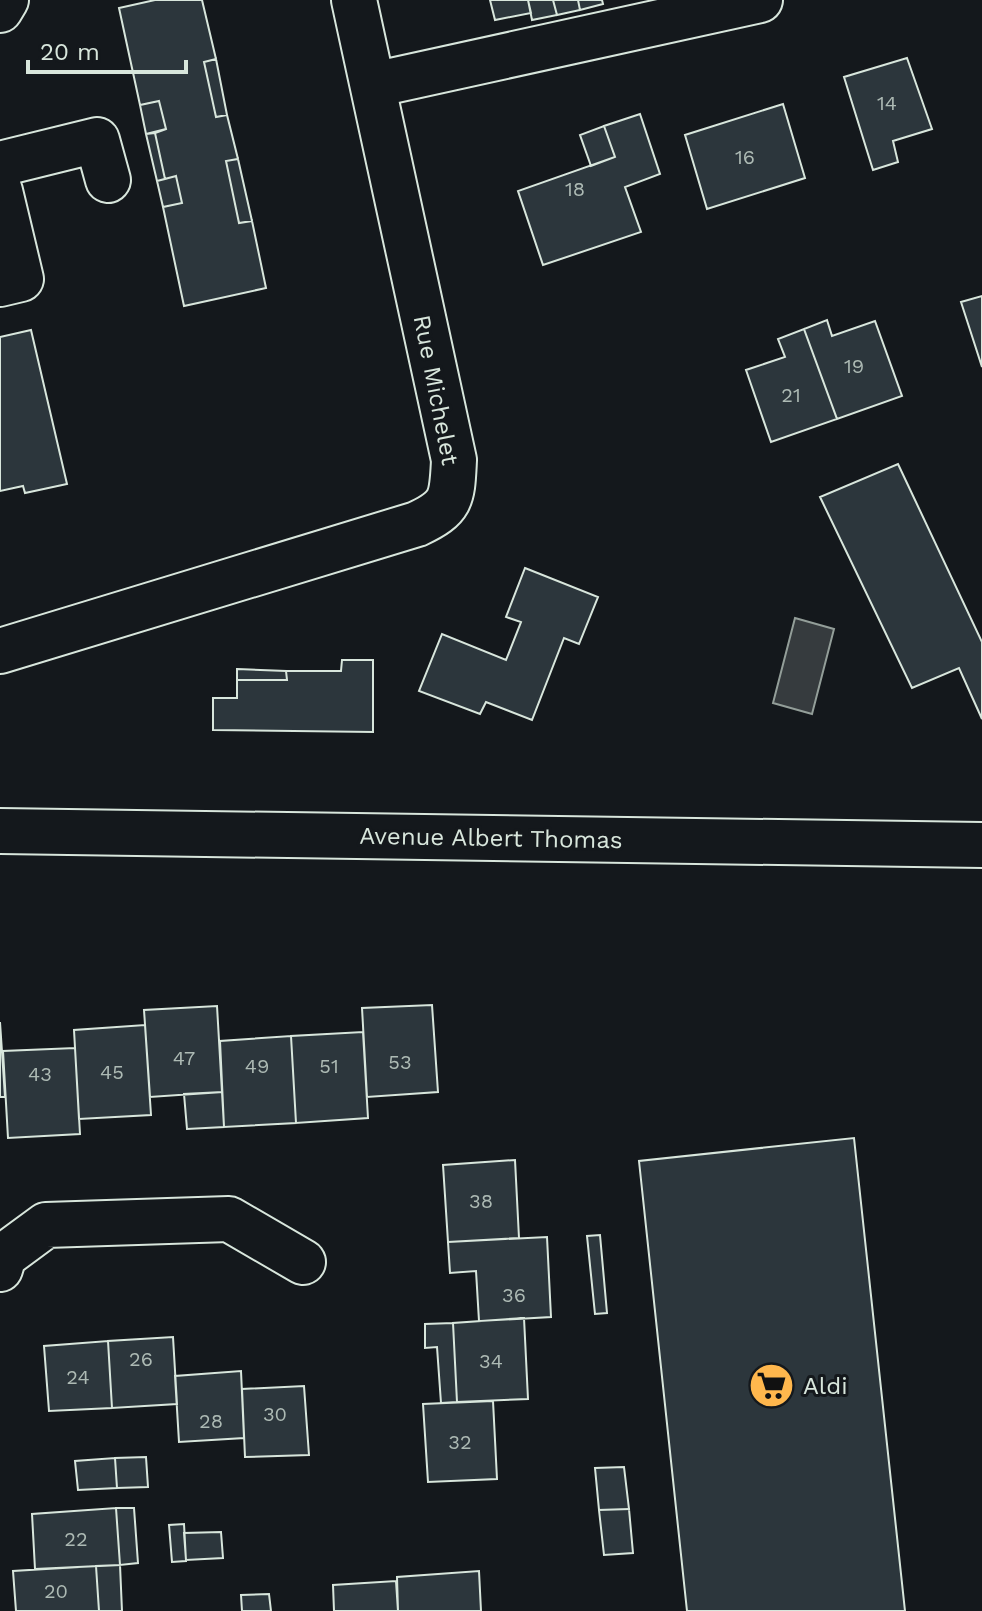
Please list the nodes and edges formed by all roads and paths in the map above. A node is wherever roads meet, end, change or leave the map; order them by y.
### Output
1 (6, 0) edge
2 (354, 0) edge
3 (760, 0) edge
4 (0, 10) edge
5 (373, 85) junction
6 (0, 164) edge
7 (108, 180) dead end
8 (0, 191) edge
9 (0, 284) edge
10 (0, 651) edge
11 (0, 831) edge
12 (982, 845) edge
13 (1, 1259) edge
14 (303, 1262) dead end

1 - 4 street
2 - 5 street, Rue Michelet
3 - 5 street
5 - 10 street, Rue Michelet
6 - 7 street
8 - 9 street
11 - 12 street, Avenue Albert Thomas
13 - 14 street

